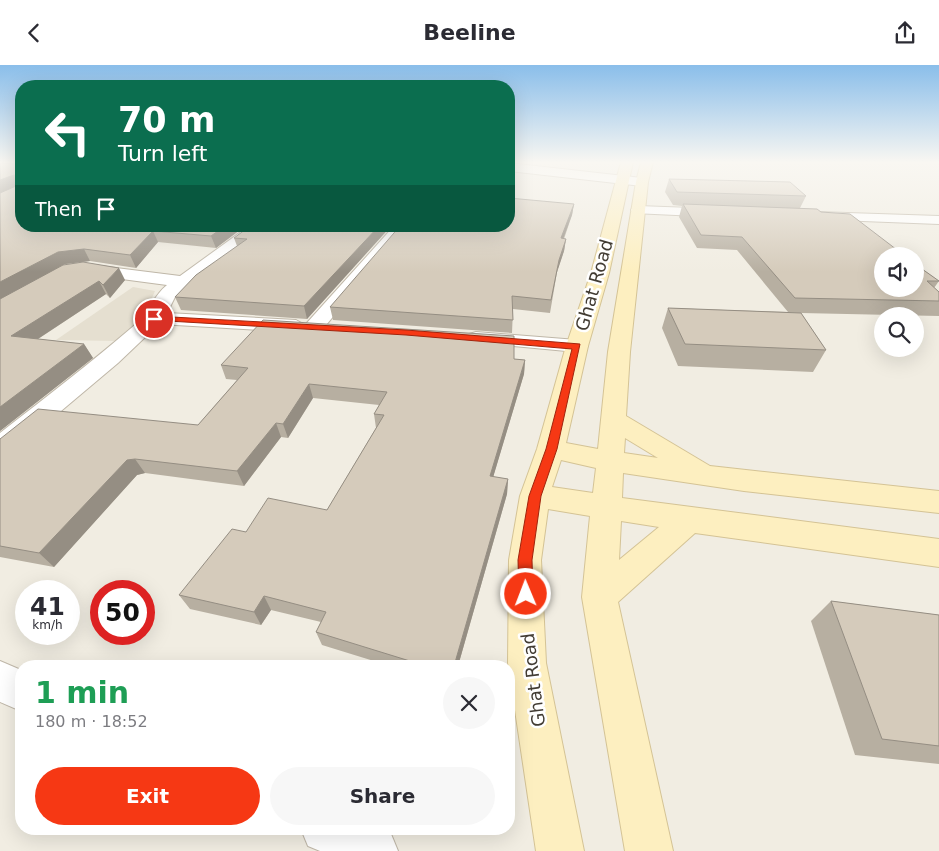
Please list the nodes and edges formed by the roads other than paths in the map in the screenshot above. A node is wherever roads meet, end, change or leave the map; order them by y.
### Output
1 (628, 199) edge
2 (633, 199) edge
3 (691, 199) edge
4 (735, 214) edge
5 (803, 216) edge
6 (939, 220) edge
7 (251, 232) edge
8 (397, 232) edge
9 (66, 271) edge
10 (185, 282) junction
11 (154, 319) junction
12 (314, 327) junction
13 (342, 329) edge
14 (454, 337) edge
15 (577, 346) junction
16 (615, 420) junction
17 (0, 447) edge
18 (551, 449) junction
19 (612, 462) junction
20 (706, 475) junction
21 (535, 496) junction
22 (939, 502) edge
23 (606, 507) junction
24 (689, 520) junction
25 (939, 553) edge
26 (599, 597) junction
27 (0, 681) edge
28 (15, 688) edge
29 (338, 835) edge
30 (374, 851) edge
31 (560, 851) edge
32 (649, 851) edge

1 - 15 main road, Ghat Road
2 - 16 main road, Ghat Road
3 - 4 street
5 - 6 street
7 - 10 street
8 - 12 street
9 - 10 street
10 - 11 street
11 - 12 street
11 - 17 street
12 - 13 street
14 - 15 street
15 - 18 main road, Ghat Road
16 - 19 main road, Ghat Road
16 - 20 main road
18 - 19 main road
18 - 21 main road, Ghat Road
19 - 20 main road
19 - 23 main road, Ghat Road
20 - 22 main road
21 - 23 main road
21 - 31 main road, Ghat Road
23 - 24 main road
23 - 26 main road, Ghat Road
24 - 25 main road
24 - 26 main road
26 - 32 main road, Ghat Road
27 - 28 street
29 - 30 street

